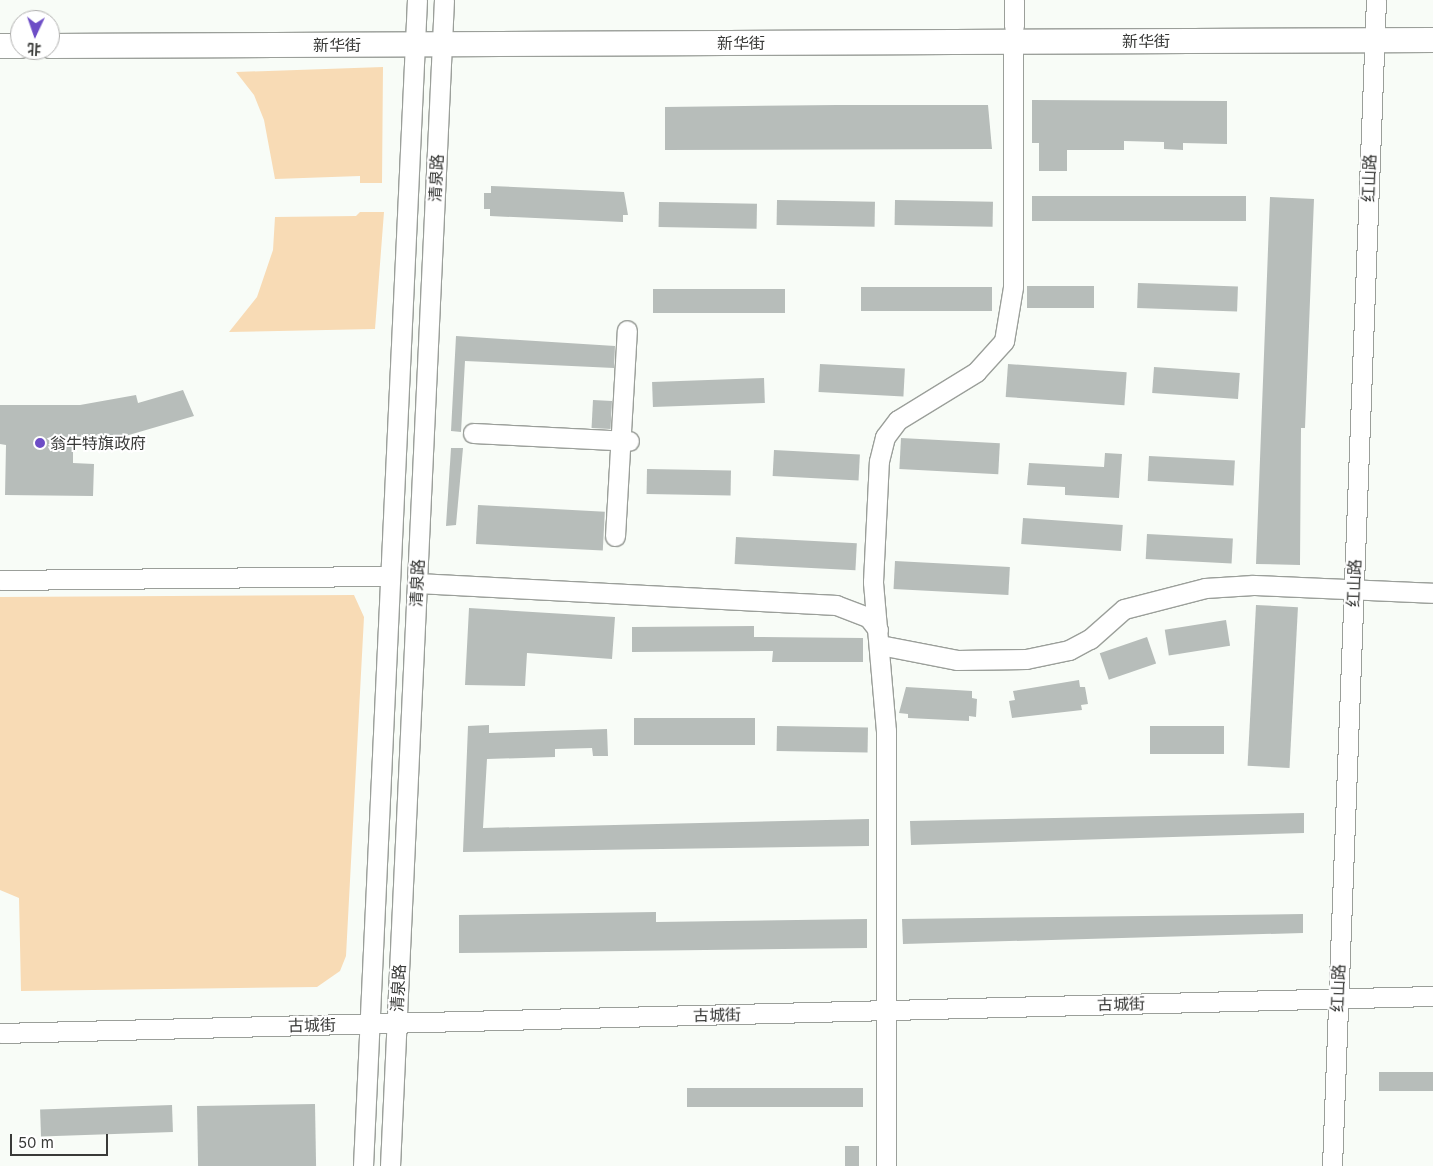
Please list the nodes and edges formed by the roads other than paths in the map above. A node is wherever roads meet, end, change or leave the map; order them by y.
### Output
1 (417, 0) edge
2 (444, 0) edge
3 (1014, 0) edge
4 (1376, 0) edge
5 (1433, 24) edge
6 (60, 30) edge
7 (1374, 32) junction
8 (1014, 34) junction
9 (415, 36) junction
10 (442, 36) junction
11 (1433, 40) edge
12 (60, 46) edge
13 (626, 330) dead end
14 (473, 433) dead end
15 (624, 441) junction
16 (615, 536) dead end
17 (390, 576) junction
18 (0, 580) edge
19 (417, 583) junction
20 (1353, 587) junction
21 (1433, 593) edge
22 (879, 638) junction
23 (1433, 996) edge
24 (1338, 999) junction
25 (888, 1010) junction
26 (396, 1023) junction
27 (370, 1024) junction
28 (0, 1033) edge
29 (363, 1166) edge
30 (390, 1166) edge
31 (886, 1166) edge
32 (1332, 1166) edge

1 - 9 street, 清泉路
2 - 10 street, 清泉路
3 - 8 street
4 - 7 street, 红山路
5 - 7 main road, 新华街
6 - 9 main road, 新华街
7 - 8 main road, 新华街
7 - 11 main road, 新华街
7 - 20 street, 红山路
8 - 10 main road, 新华街
8 - 22 street
9 - 10 main road, 新华街
9 - 12 main road, 新华街
9 - 17 street, 清泉路
10 - 19 street, 清泉路
13 - 15 street
14 - 15 street
15 - 16 street
17 - 18 street
17 - 27 street, 清泉路
19 - 22 street
19 - 26 street, 清泉路
20 - 21 street
20 - 22 street
20 - 24 street, 红山路
22 - 25 street
23 - 24 street, 古城街
24 - 25 street, 古城街
24 - 32 street, 红山路
25 - 26 street, 古城街
25 - 31 street
26 - 27 street, 古城街
26 - 30 street, 清泉路
27 - 28 street, 古城街
27 - 29 street, 清泉路

